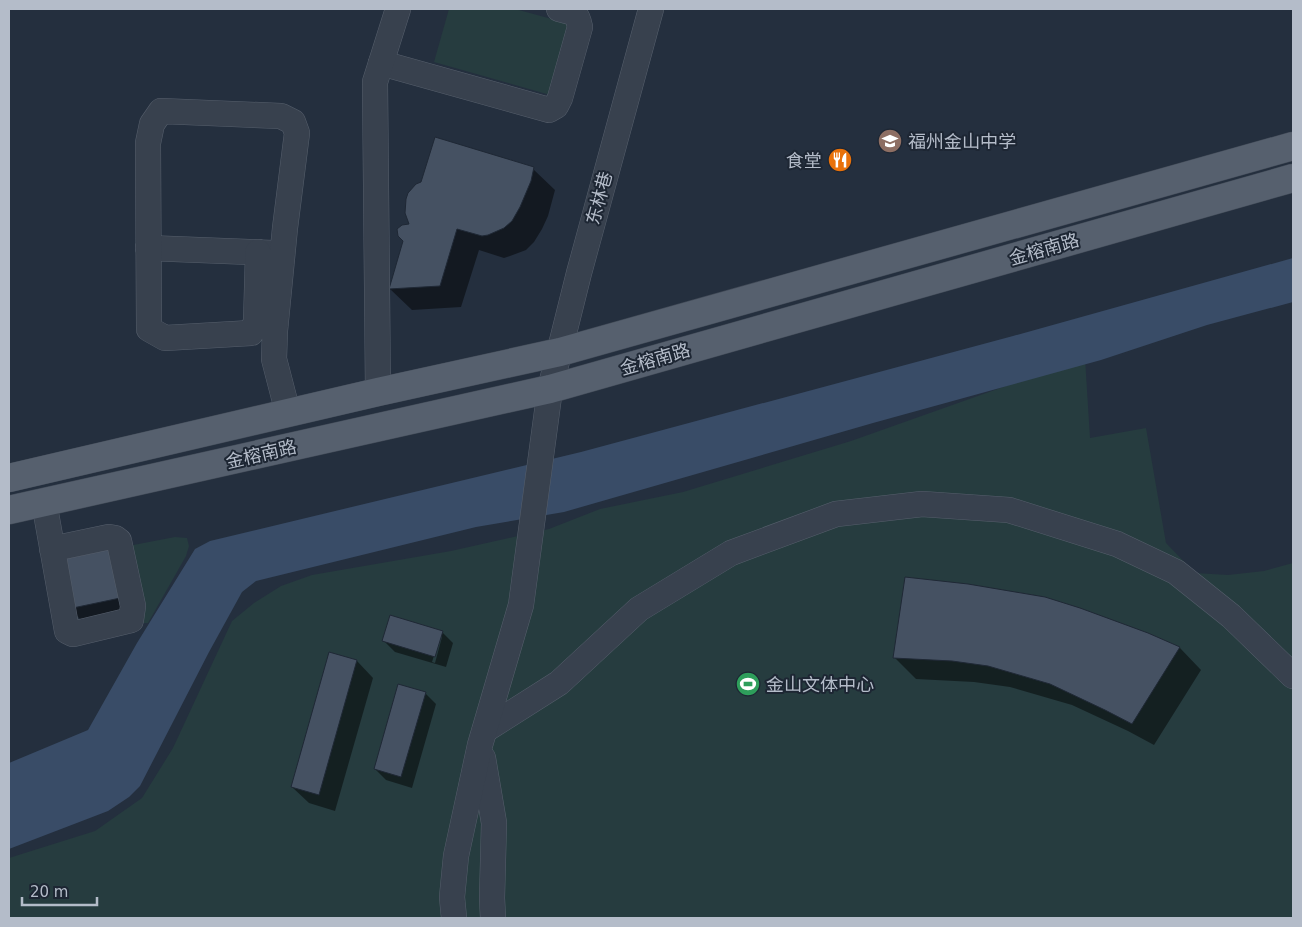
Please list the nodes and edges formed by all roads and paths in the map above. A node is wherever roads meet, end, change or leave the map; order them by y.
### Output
1 (398, 9) edge
2 (559, 9) edge
3 (651, 9) edge
4 (381, 63) junction
5 (1293, 146) edge
6 (1293, 178) edge
7 (148, 248) junction
8 (270, 253) junction
9 (560, 352) junction
10 (550, 389) junction
11 (378, 392) junction
12 (288, 413) junction
13 (9, 478) edge
14 (44, 502) junction
15 (9, 510) edge
16 (52, 549) dead end
17 (1293, 676) edge
18 (483, 738) junction
19 (454, 918) edge
20 (493, 918) edge

1 - 4 street
2 - 4 street
3 - 9 street, 东林巷
4 - 11 street
5 - 9 main road, 金榕南路
6 - 10 main road, 金榕南路
7 - 8 street
7 - 8 street
7 - 8 street
8 - 12 street
9 - 10 street, 东林巷
9 - 11 main road, 金榕南路
10 - 14 main road, 金榕南路
10 - 18 street, 东林巷
11 - 12 main road, 金榕南路
12 - 13 main road, 金榕南路
14 - 15 main road, 金榕南路
14 - 16 street
17 - 18 street
18 - 19 street, 东林巷
18 - 20 street

